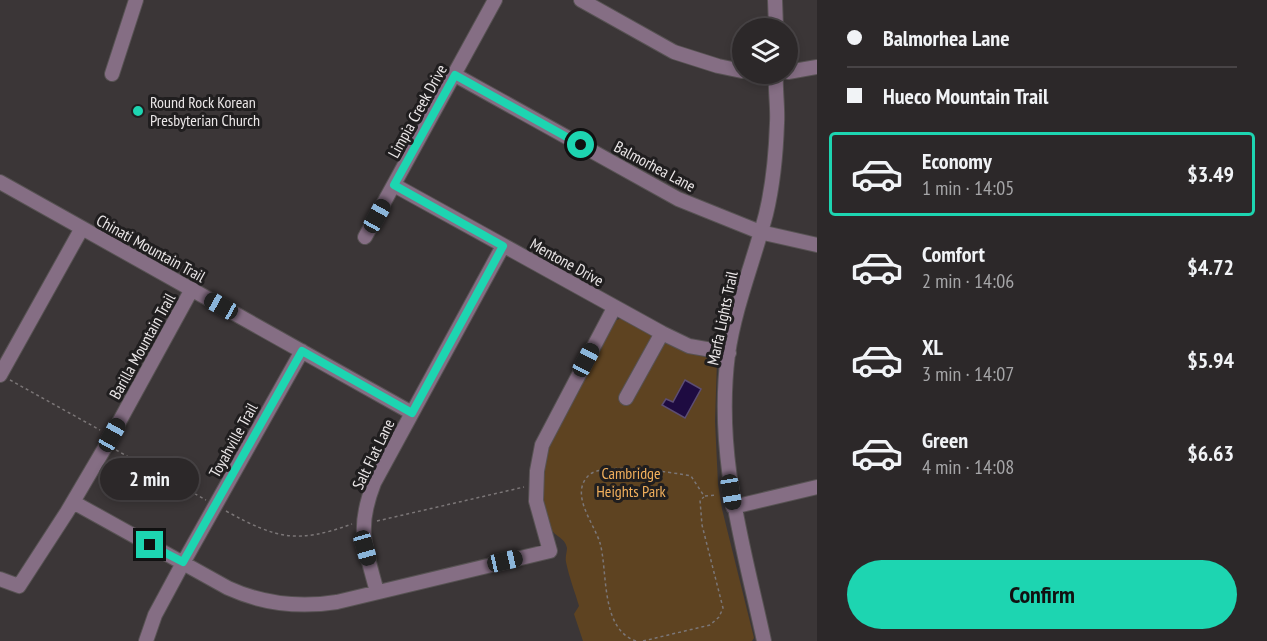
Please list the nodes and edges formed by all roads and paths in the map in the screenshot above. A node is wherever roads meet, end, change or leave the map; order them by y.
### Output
1 (136, 0) edge
2 (495, 0) edge
3 (581, 0) edge
4 (775, 0) edge
5 (776, 18) edge
6 (817, 67) edge
7 (732, 69) edge
8 (798, 70) edge
9 (112, 74) dead end
10 (455, 75) junction
11 (776, 84) edge
12 (0, 182) edge
13 (394, 185) junction
14 (82, 228) junction
15 (760, 231) junction
16 (365, 237) dead end
17 (817, 245) edge
18 (503, 246) junction
19 (192, 290) junction
20 (614, 308) junction
21 (662, 333) junction
22 (302, 351) junction
23 (729, 353) junction
24 (4, 377) edge
25 (626, 398) dead end
26 (412, 413) junction
27 (100, 430) dead end
28 (113, 448) dead end
29 (525, 487) dead end
30 (817, 487) edge
31 (717, 495) dead end
32 (704, 496) junction
33 (207, 500) dead end
34 (73, 502) junction
35 (733, 507) junction
36 (225, 511) dead end
37 (373, 522) dead end
38 (353, 524) dead end
39 (183, 562) junction
40 (0, 579) edge
41 (377, 592) junction
42 (146, 641) edge
43 (636, 641) edge
44 (643, 641) edge
45 (764, 641) edge

1 - 9 street
2 - 10 street, Limpia Creek Drive
3 - 7 street
4 - 5 street
6 - 8 street
10 - 13 street, Limpia Creek Drive
10 - 15 street, Balmorhea Lane
11 - 15 street, Marfa Lights Trail
12 - 14 street, Chinati Mountain Trail
13 - 16 street, Limpia Creek Drive
13 - 18 street, Mentone Drive
14 - 19 street, Chinati Mountain Trail
14 - 24 street
15 - 17 street, Balmorhea Lane
15 - 23 street, Marfa Lights Trail
18 - 20 street, Mentone Drive
18 - 26 street, Salt Flat Lane
19 - 22 street, Chinati Mountain Trail
19 - 34 street, Barilla Mountain Trail
20 - 21 street, Mentone Drive
20 - 41 street
21 - 23 street, Mentone Drive
21 - 25 street
22 - 26 street, Chinati Mountain Trail
22 - 39 street, Toyahville Trail
23 - 35 street, Marfa Lights Trail
24 - 27 path
26 - 41 street, Salt Flat Lane
28 - 33 path
29 - 37 path
30 - 35 street
31 - 32 path
32 - 43 path
32 - 44 path
34 - 39 street
34 - 40 street, Barilla Mountain Trail
35 - 45 street, Marfa Lights Trail
36 - 38 path
39 - 41 street
39 - 42 street, Toyahville Trail

